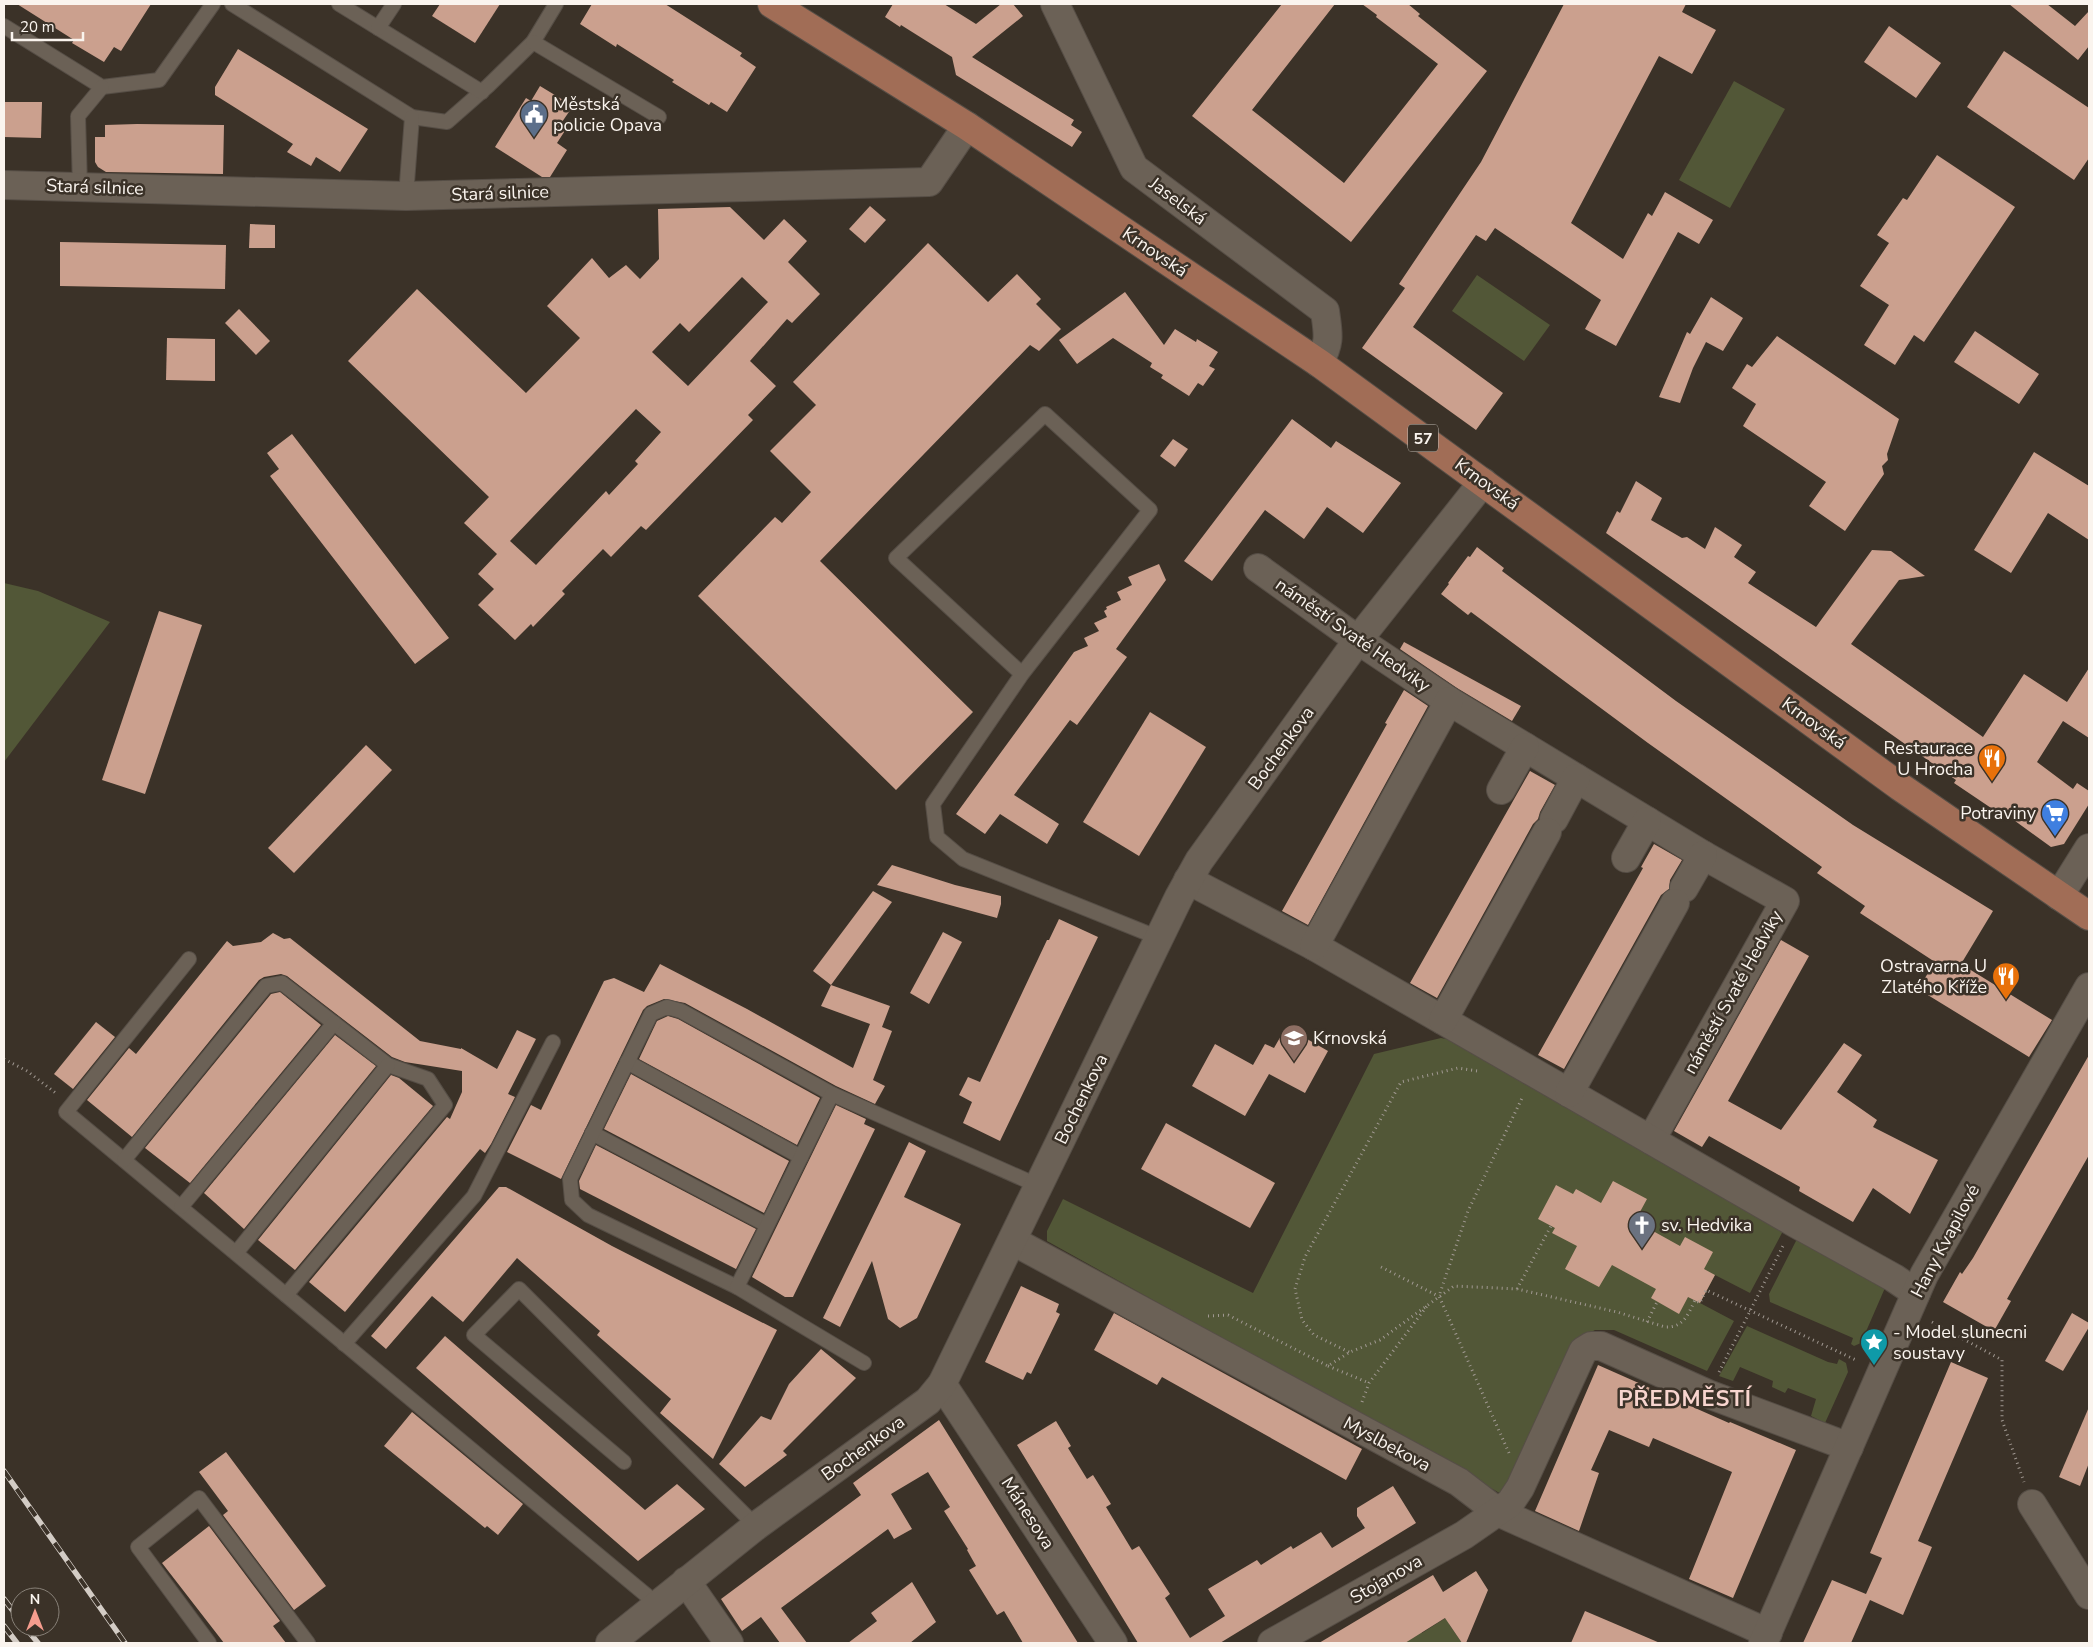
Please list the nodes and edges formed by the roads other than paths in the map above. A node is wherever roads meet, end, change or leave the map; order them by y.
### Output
1 (213, 4) edge
2 (232, 4) edge
3 (339, 4) edge
4 (394, 4) edge
5 (556, 4) edge
6 (772, 4) edge
7 (1055, 4) edge
8 (4, 26) edge
9 (378, 28) junction
10 (533, 42) junction
11 (102, 87) junction
12 (482, 92) junction
13 (412, 117) junction
14 (659, 117) dead end
15 (967, 126) junction
16 (4, 185) edge
17 (80, 187) junction
18 (406, 196) junction
19 (1319, 363) junction
20 (1483, 482) junction
21 (1258, 568) dead end
22 (1358, 640) junction
23 (1022, 674) junction
24 (1449, 701) junction
25 (1525, 747) junction
26 (1576, 778) junction
27 (1501, 790) dead end
28 (1647, 821) junction
29 (2089, 848) edge
30 (1703, 855) junction
31 (1626, 858) dead end
32 (1188, 880) junction
33 (2059, 896) junction
34 (2089, 916) edge
35 (1159, 938) junction
36 (1314, 946) junction
37 (189, 959) dead end
38 (2089, 987) edge
39 (1443, 1020) junction
40 (334, 1024) junction
41 (553, 1042) dead end
42 (627, 1062) junction
43 (388, 1065) junction
44 (1569, 1093) junction
45 (832, 1094) junction
46 (592, 1133) junction
47 (1651, 1140) junction
48 (801, 1157) junction
49 (124, 1160) junction
50 (1039, 1186) junction
51 (181, 1207) junction
52 (767, 1225) junction
53 (1012, 1241) junction
54 (236, 1253) junction
55 (737, 1287) junction
56 (286, 1295) junction
57 (1913, 1301) junction
58 (344, 1344) junction
59 (864, 1363) dead end
60 (942, 1384) junction
61 (1849, 1447) junction
62 (624, 1462) dead end
63 (2032, 1504) road end
64 (1498, 1512) junction
65 (756, 1526) junction
66 (686, 1581) junction
67 (2089, 1594) edge
68 (657, 1604) junction
69 (1765, 1638) edge
70 (209, 1643) edge
71 (308, 1643) edge
72 (610, 1643) edge
73 (729, 1643) edge
74 (1113, 1643) edge
75 (1272, 1643) edge

1 - 11 lane
2 - 13 lane
3 - 9 lane
4 - 9 lane
5 - 10 lane
6 - 15 main road, Krnovská / 57
7 - 19 street, Jaselská
8 - 11 lane
9 - 12 lane
10 - 12 lane
10 - 14 lane
11 - 17 lane
12 - 13 lane
13 - 18 lane
15 - 18 street, Stará silnice
15 - 19 main road, Krnovská / 57
16 - 17 street, Stará silnice
17 - 18 street, Stará silnice
19 - 20 main road, Krnovská / 57
20 - 22 street, Bochenkova
20 - 33 main road, Krnovská / 57
21 - 22 street, náměstí Svaté Hedviky
22 - 24 street, náměstí Svaté Hedviky
22 - 32 street, Bochenkova
23 - 23 lane
23 - 35 lane
24 - 25 street, náměstí Svaté Hedviky
24 - 36 street, náměstí Svaté Hedviky
25 - 26 street, náměstí Svaté Hedviky
25 - 27 street
26 - 28 street, náměstí Svaté Hedviky
26 - 39 street
28 - 30 street, náměstí Svaté Hedviky
28 - 31 street
29 - 33 street
30 - 44 street
30 - 47 street, náměstí Svaté Hedviky
32 - 35 street, Bochenkova
32 - 36 street
33 - 34 main road, Krnovská / 57
35 - 50 street, Bochenkova
36 - 39 street
37 - 49 lane
38 - 57 street, Hany Kvapilové
39 - 44 street
40 - 43 lane
40 - 49 lane
40 - 51 lane
41 - 58 lane
42 - 45 lane
42 - 46 lane
42 - 48 lane
43 - 54 lane
43 - 56 lane
44 - 47 street
45 - 48 lane
45 - 50 lane
46 - 52 lane
46 - 55 lane
47 - 57 street
48 - 52 lane
49 - 51 lane
50 - 53 street, Bochenkova
51 - 54 lane
52 - 55 lane
53 - 60 street, Bochenkova
53 - 64 street, Myslbekova
54 - 56 lane
55 - 59 lane
56 - 58 lane
57 - 61 street, Hany Kvapilové
58 - 68 lane
60 - 65 street, Bochenkova
60 - 74 street, Mánesova
61 - 64 street
61 - 69 street, Hany Kvapilové
62 - 65 lane
63 - 67 street
64 - 69 street, Myslbekova
64 - 75 street, Stojanova
65 - 66 street, Bochenkova
66 - 68 street, Bochenkova
66 - 73 street
68 - 72 street, Bochenkova
70 - 71 lane

